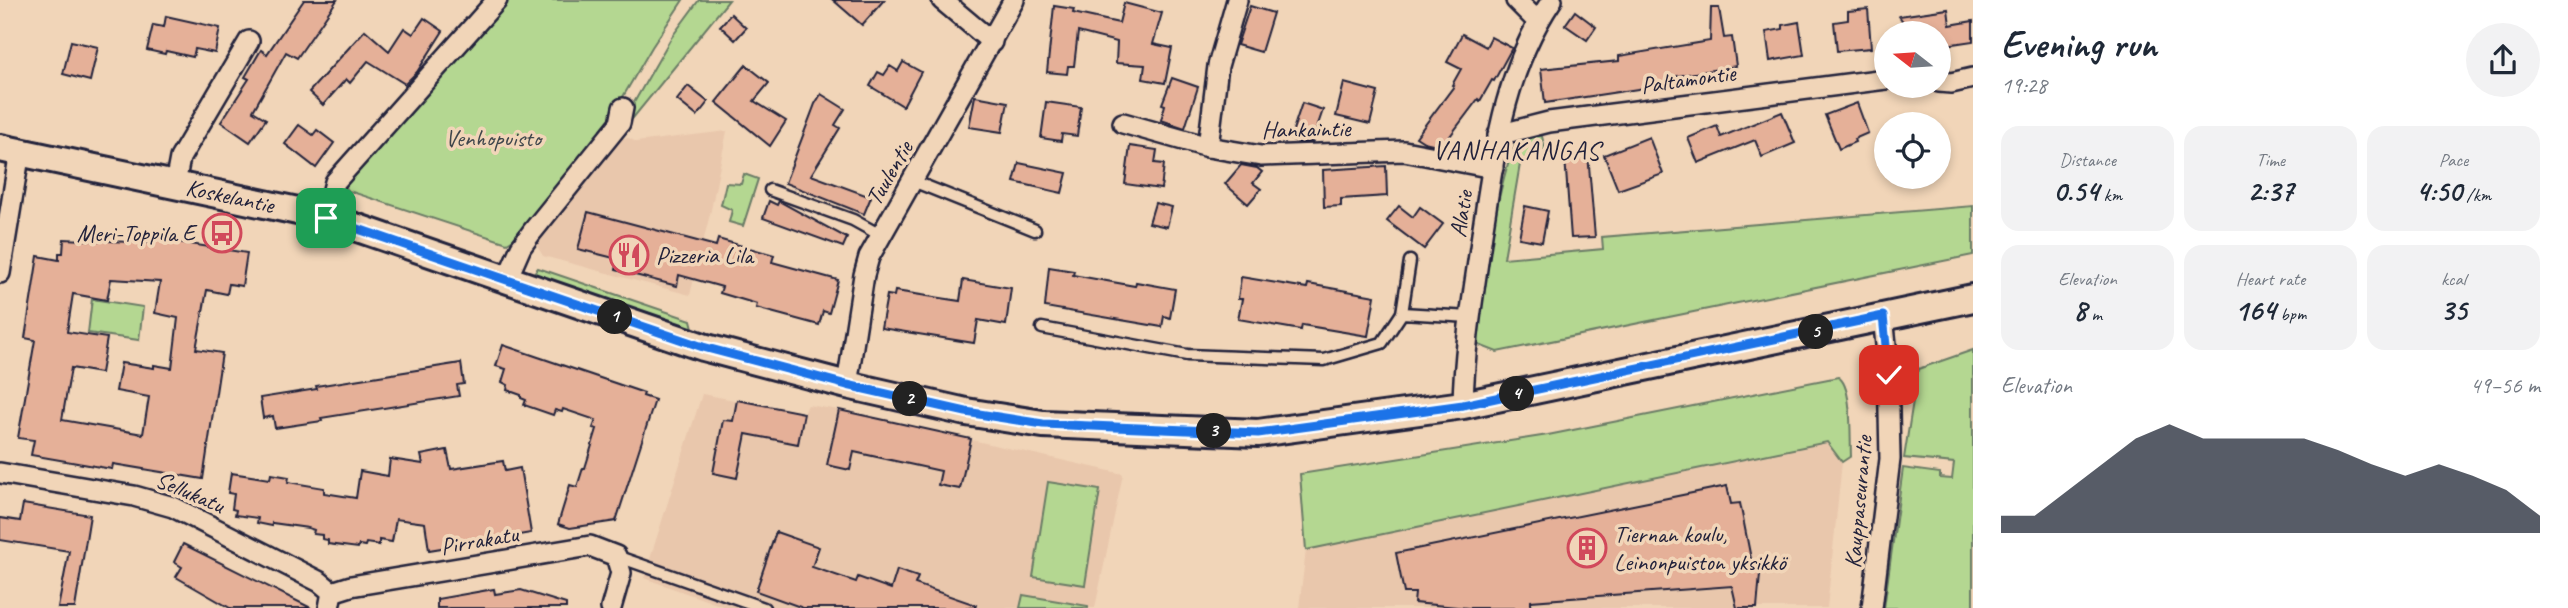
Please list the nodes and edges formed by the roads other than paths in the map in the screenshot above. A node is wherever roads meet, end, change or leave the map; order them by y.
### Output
1 (497, 0) edge
2 (942, 0) edge
3 (1014, 0) edge
4 (1237, 0) edge
5 (1516, 0) edge
6 (1552, 0) edge
7 (1538, 22) junction
8 (249, 41) dead end
9 (992, 42) junction
10 (1973, 78) edge
11 (1874, 81) edge
12 (1951, 83) edge
13 (623, 108) dead end
14 (1123, 122) dead end
15 (1498, 135) junction
16 (1208, 147) junction
17 (10, 150) edge
18 (1493, 168) junction
19 (913, 181) junction
20 (175, 184) junction
21 (770, 190) dead end
22 (326, 218) junction
23 (1035, 230) dead end
24 (882, 236) junction
25 (1410, 261) dead end
26 (0, 273) edge
27 (507, 279) junction
28 (1973, 298) edge
29 (1402, 313) junction
30 (1883, 316) junction
31 (1470, 317) junction
32 (1042, 328) dead end
33 (847, 385) junction
34 (1463, 405) junction
35 (0, 472) edge
36 (619, 564) junction
37 (331, 600) edge
38 (611, 608) edge
39 (764, 608) edge
40 (1872, 608) edge

1 - 22 street
2 - 9 street
3 - 9 street, Tuulentie
4 - 16 street
5 - 7 street
6 - 7 street, Alatie
7 - 15 street, Alatie
8 - 20 street
9 - 19 street, Tuulentie
10 - 12 street
11 - 15 street, Paltamontie
13 - 27 street
14 - 16 street, Hankaintie
15 - 18 street, Alatie
16 - 18 street, Hankaintie
17 - 20 main road, Koskelantie
17 - 26 street
18 - 31 street, Alatie
19 - 23 lane
19 - 24 street, Tuulentie
20 - 22 main road, Koskelantie
21 - 24 lane
22 - 27 main road, Koskelantie
24 - 33 street, Tuulentie
25 - 29 lane
27 - 33 main road, Koskelantie
28 - 30 main road, Koskelantie
29 - 31 lane
29 - 32 lane
30 - 34 main road, Koskelantie
30 - 40 street, Kauppaseurantie
31 - 34 street, Alatie
33 - 34 main road, Koskelantie
35 - 37 street, Sellukatu
36 - 37 street, Pirrakatu
36 - 38 street
36 - 39 lane

